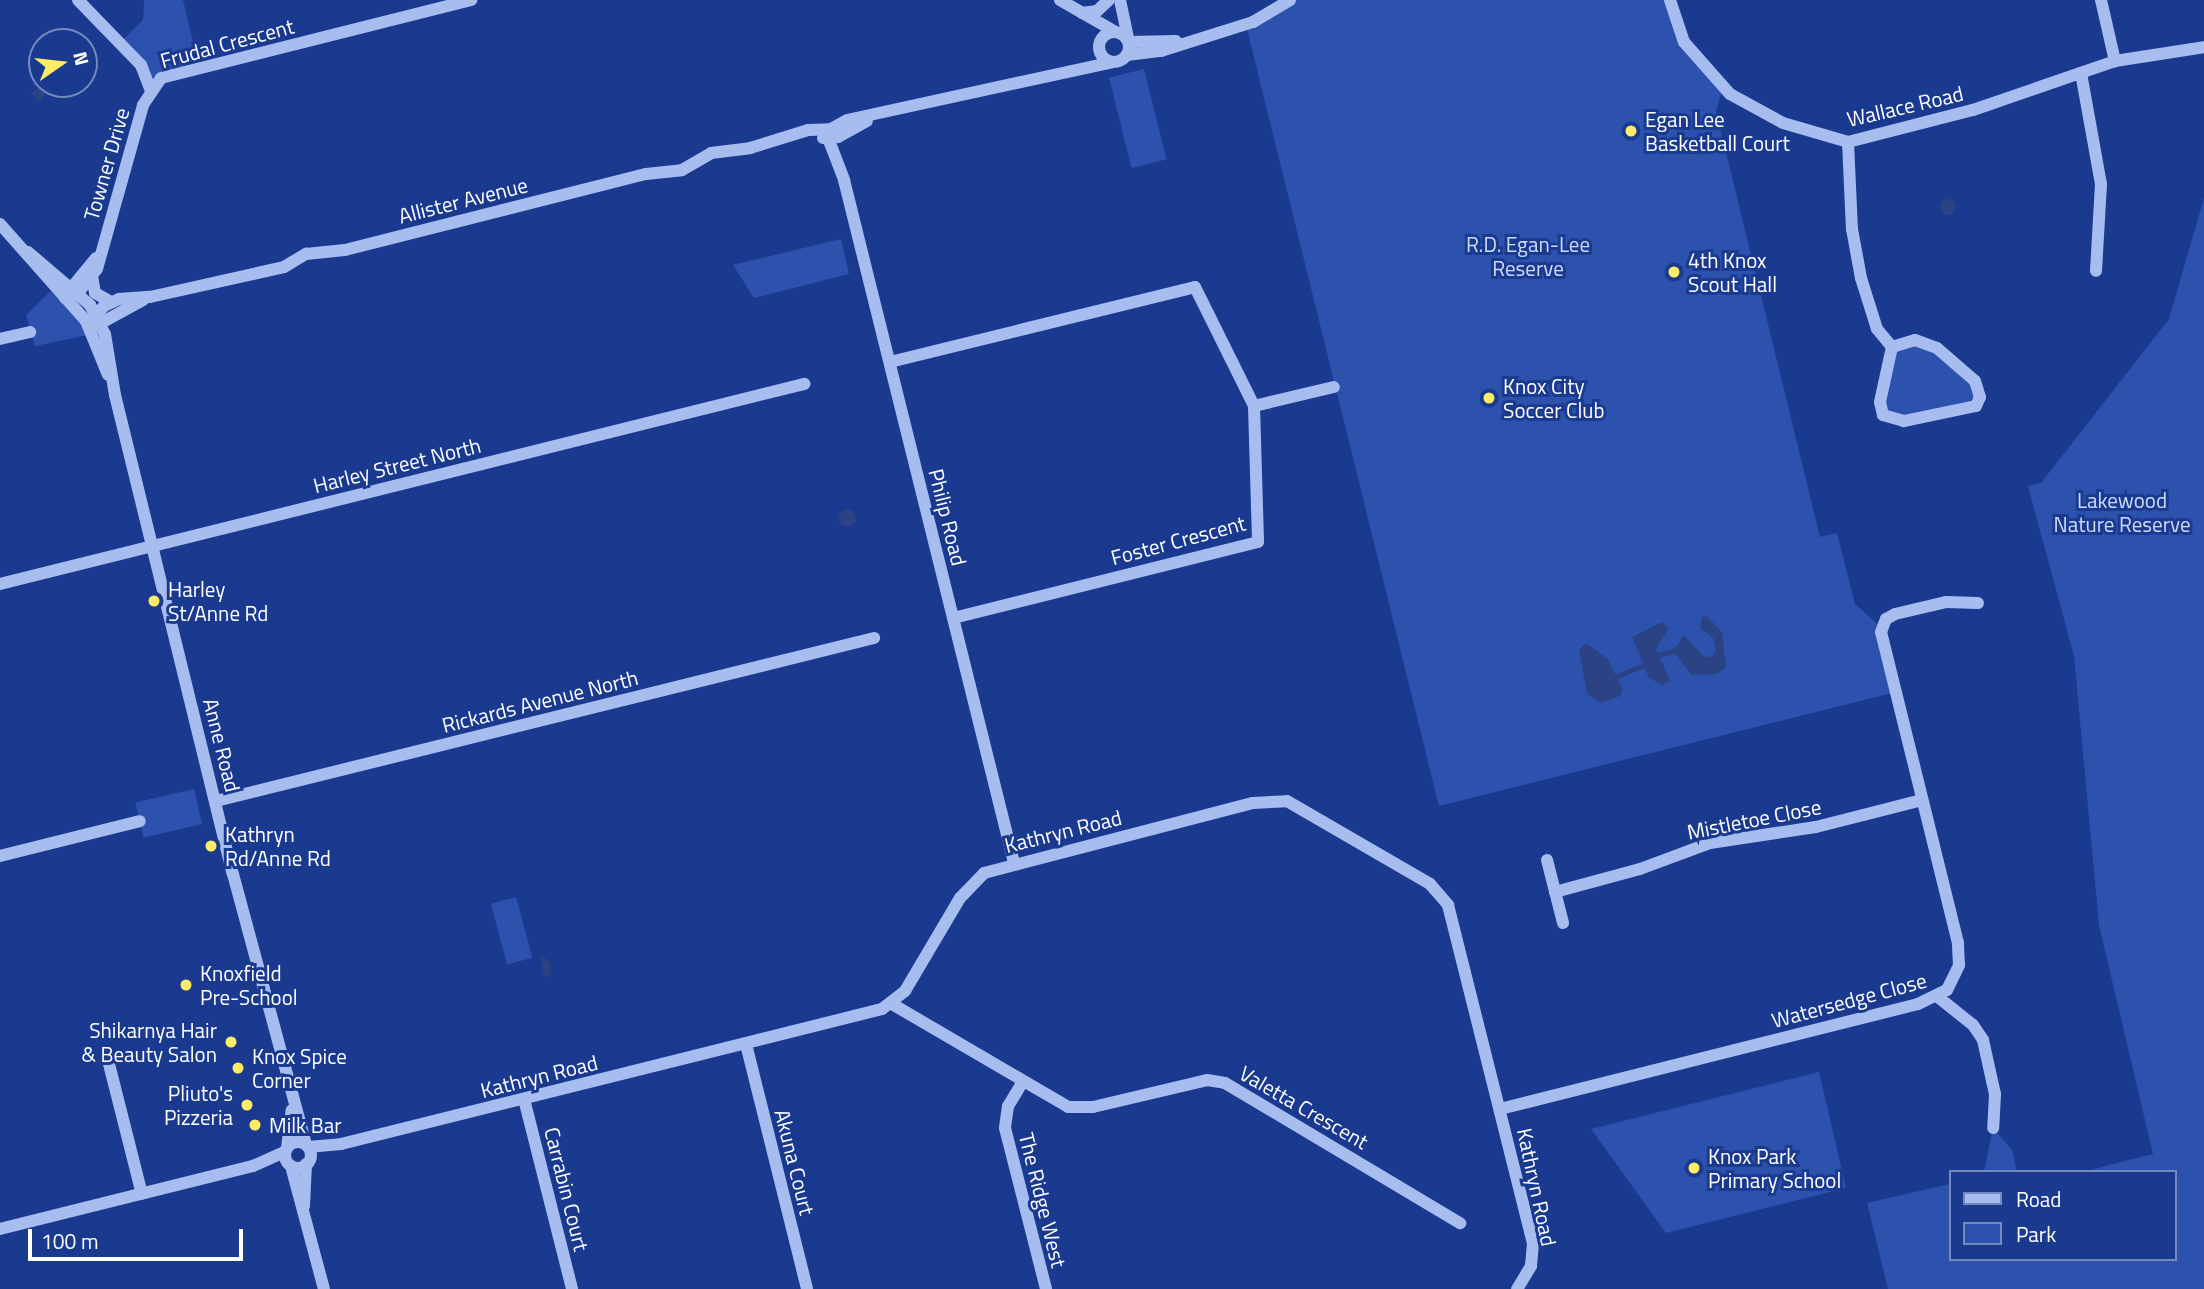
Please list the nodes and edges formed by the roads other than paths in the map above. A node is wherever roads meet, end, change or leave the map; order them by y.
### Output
1 (78, 0) edge
2 (471, 0) edge
3 (1060, 0) edge
4 (1109, 0) edge
5 (1119, 0) edge
6 (1290, 0) edge
7 (1670, 0) edge
8 (2101, 0) edge
9 (1085, 15) junction
10 (1114, 31) junction
11 (1100, 43) junction
12 (1128, 45) junction
13 (2204, 47) edge
14 (2115, 61) junction
15 (1112, 62) junction
16 (1065, 70) junction
17 (2081, 73) junction
18 (150, 89) junction
19 (832, 135) junction
20 (1848, 142) junction
21 (0, 223) edge
22 (101, 251) junction
23 (28, 252) junction
24 (2096, 271) dead end
25 (92, 276) junction
26 (74, 289) junction
27 (150, 297) junction
28 (65, 299) junction
29 (111, 302) junction
30 (95, 320) junction
31 (30, 332) dead end
32 (0, 339) edge
33 (1892, 347) junction
34 (890, 362) junction
35 (804, 384) dead end
36 (1334, 387) dead end
37 (1254, 407) junction
38 (153, 545) junction
39 (0, 584) edge
40 (1978, 603) dead end
41 (953, 618) junction
42 (874, 638) dead end
43 (1922, 800) junction
44 (216, 801) junction
45 (140, 821) dead end
46 (0, 856) edge
47 (1546, 860) dead end
48 (1014, 863) junction
49 (1555, 892) junction
50 (1563, 923) dead end
51 (1938, 997) junction
52 (892, 1004) junction
53 (746, 1044) junction
54 (108, 1060) dead end
55 (1021, 1083) junction
56 (524, 1099) junction
57 (292, 1104) junction
58 (1500, 1109) junction
59 (1993, 1128) dead end
60 (341, 1144) junction
61 (307, 1146) junction
62 (288, 1157) junction
63 (307, 1163) junction
64 (142, 1194) junction
65 (304, 1209) junction
66 (1460, 1223) dead end
67 (0, 1229) edge
68 (324, 1289) edge
69 (572, 1289) edge
70 (807, 1289) edge
71 (1045, 1289) edge
72 (1517, 1289) edge

1 - 18 street, Frudal Crescent
2 - 18 street, Frudal Crescent
3 - 9 street
4 - 9 street
5 - 12 street
6 - 12 street
7 - 20 street, Wallace Road
8 - 14 street
9 - 10 street
9 - 11 street
10 - 11 street, Allister Avenue
10 - 12 street
11 - 15 street
11 - 16 street, Allister Avenue
12 - 15 street, Allister Avenue
13 - 14 street, Wallace Road
14 - 17 street, Wallace Road
15 - 16 street, Allister Avenue
16 - 19 street, Allister Avenue
17 - 20 street, Wallace Road
17 - 24 street
18 - 22 street, Towner Drive
19 - 27 street, Allister Avenue
19 - 34 street, Philip Road
20 - 33 street
21 - 23 street, Anne Road
22 - 25 street, Towner Drive
22 - 26 street, Towner Drive
23 - 26 street, Anne Road
23 - 28 street, Anne Road
25 - 26 street, Towner Drive
25 - 29 street
26 - 28 street
26 - 30 street, Anne Road
27 - 29 street, Allister Avenue
27 - 30 street, Allister Avenue
28 - 30 street, Anne Road
29 - 30 street, Allister Avenue
30 - 38 street, Anne Road
31 - 32 street
33 - 33 street
34 - 37 street, Foster Crescent
34 - 41 street, Philip Road
35 - 38 street, Harley Street North
36 - 37 street
37 - 41 street, Foster Crescent
38 - 39 street, Harley Street North
38 - 44 street, Anne Road
40 - 43 street, Watersedge Close
41 - 48 street, Philip Road
42 - 44 street, Rickards Avenue North
43 - 49 street, Mistletoe Close
43 - 51 street, Watersedge Close
44 - 57 street, Anne Road
45 - 46 street
47 - 49 street
48 - 52 street, Kathryn Road
48 - 58 street, Kathryn Road
49 - 50 street
51 - 58 street, Watersedge Close
51 - 59 street
52 - 53 street, Kathryn Road
52 - 55 street, Valetta Crescent
53 - 56 street, Kathryn Road
53 - 70 street, Akuna Court
54 - 64 street
55 - 66 street, Valetta Crescent
55 - 71 street, The Ridge West
56 - 60 street, Kathryn Road
56 - 69 street, Carrabin Court
57 - 61 street, Anne Road
57 - 62 street, Anne Road
58 - 72 street, Kathryn Road
60 - 61 street, Kathryn Road
60 - 63 street, Kathryn Road
61 - 62 street, Kathryn Road
61 - 63 street, Anne Road
62 - 63 street
62 - 64 street
62 - 65 street, Anne Road
63 - 65 street, Anne Road
64 - 67 street
65 - 68 street, Anne Road

